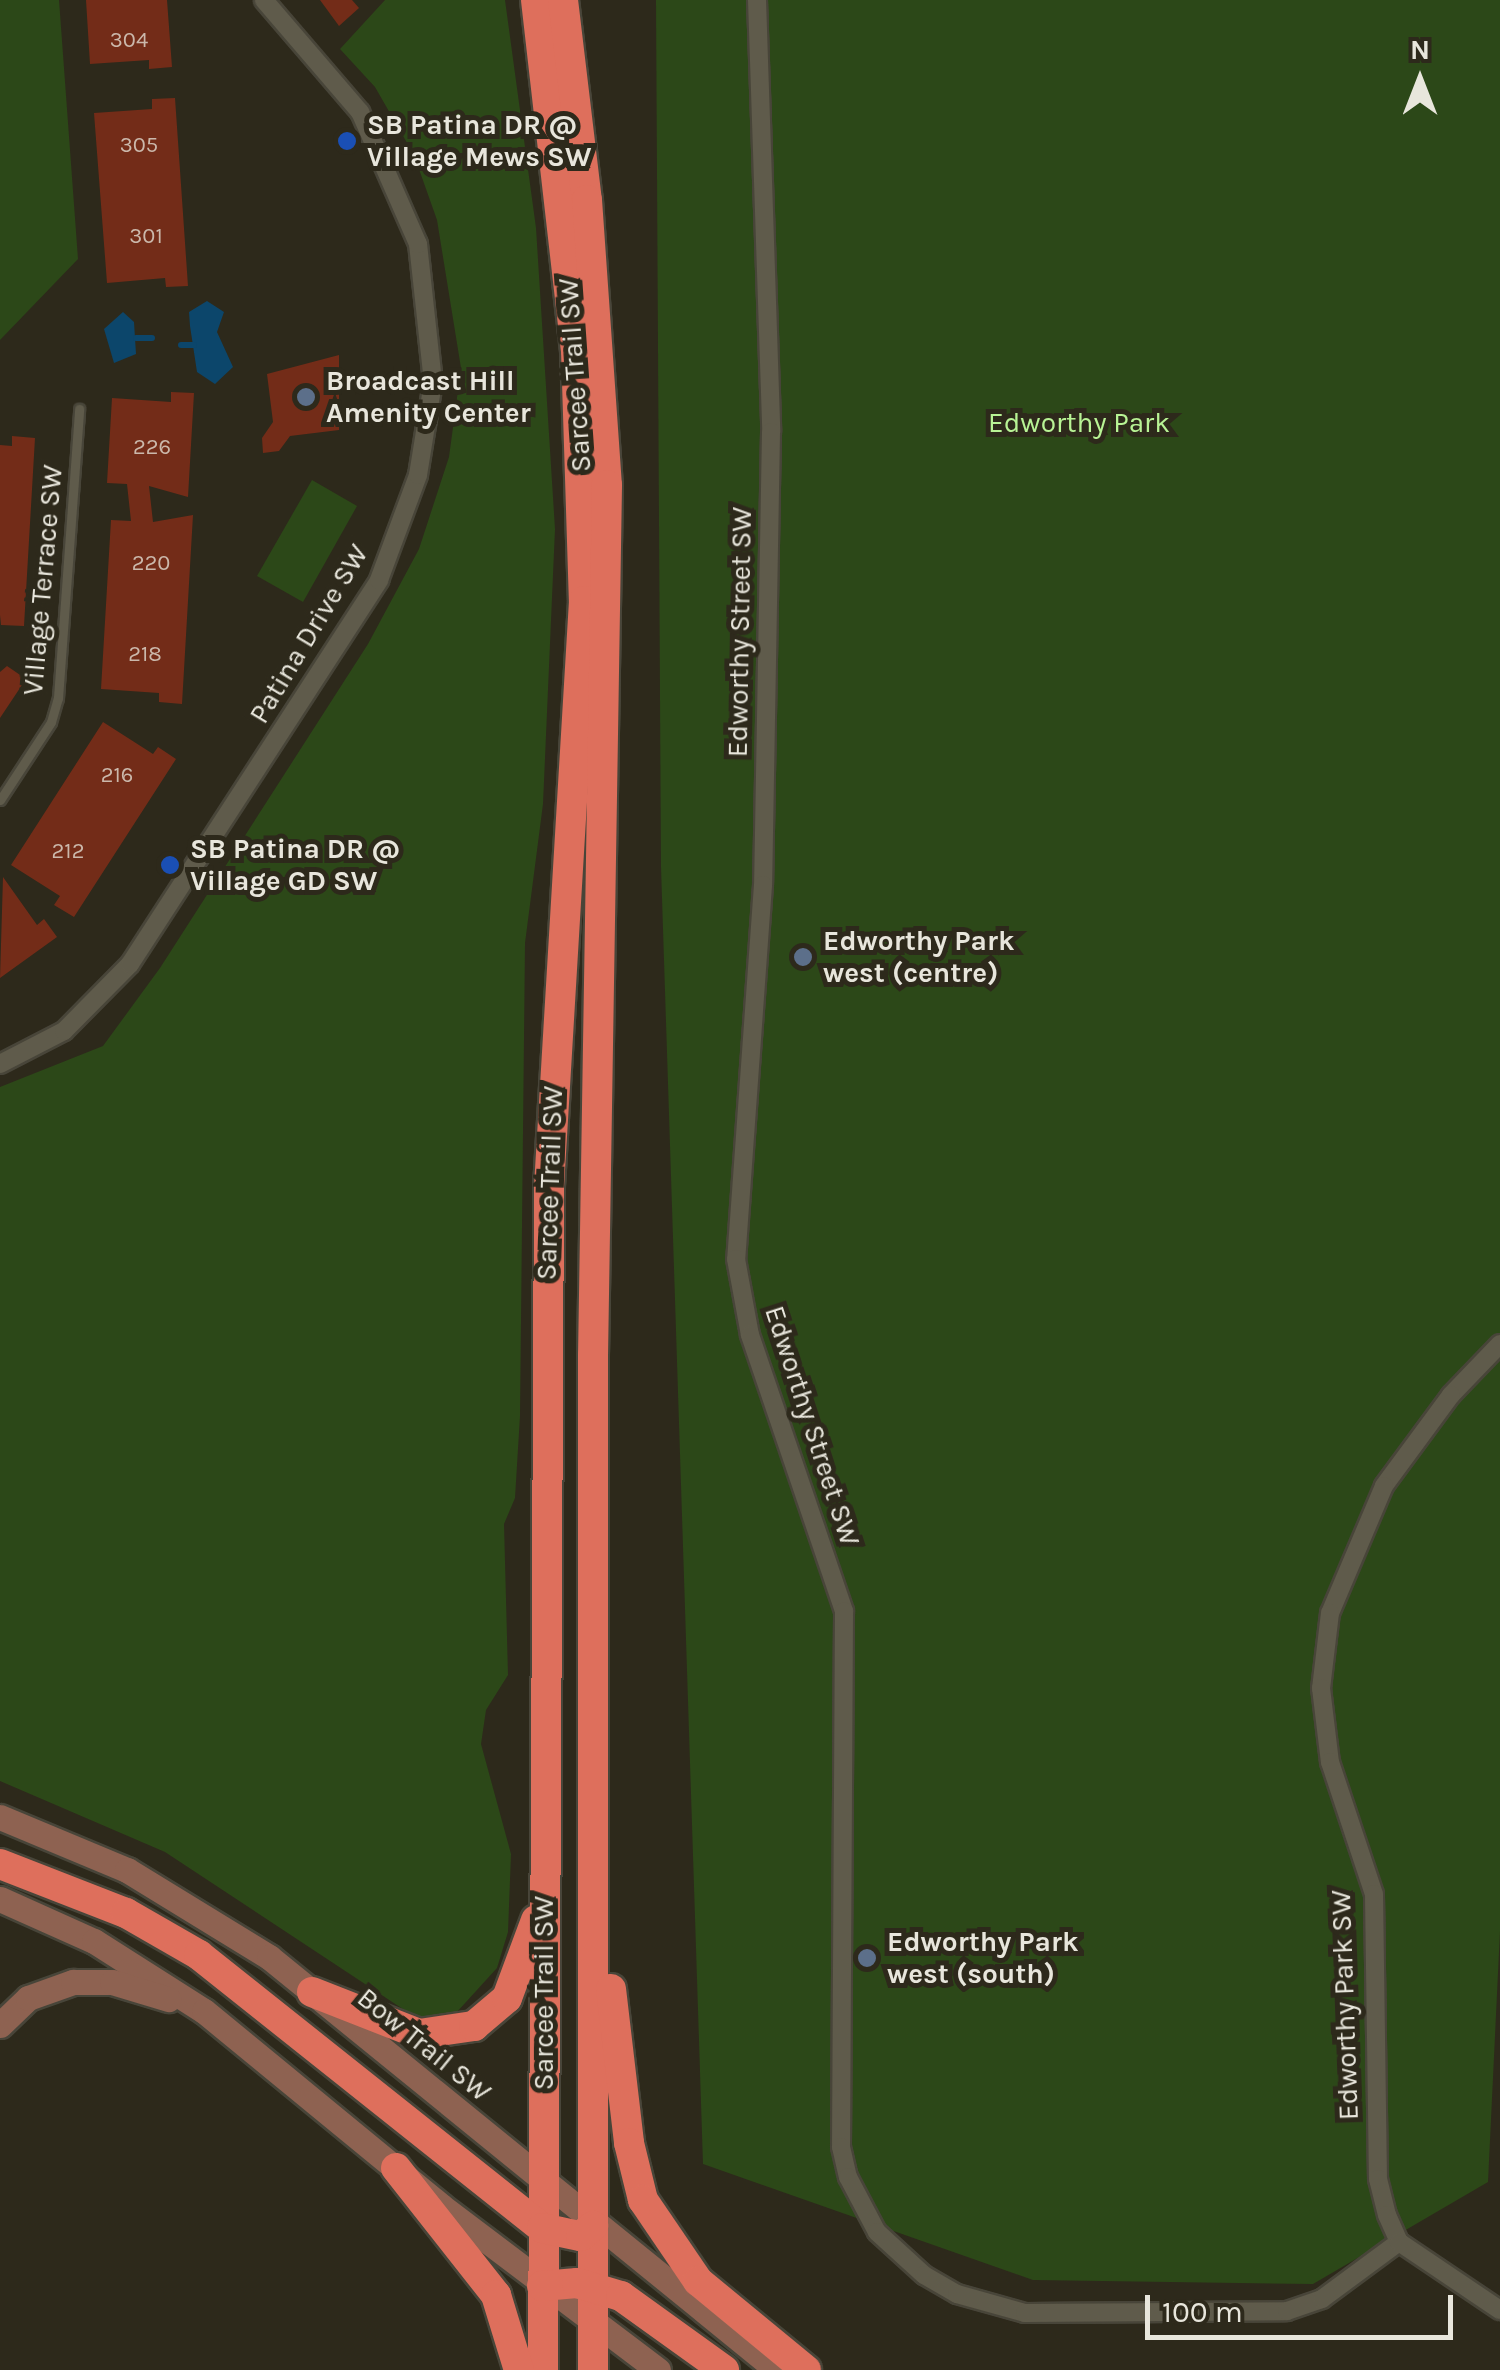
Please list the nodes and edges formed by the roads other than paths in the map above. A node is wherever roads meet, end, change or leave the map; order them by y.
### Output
1 (264, 0) edge
2 (536, 0) edge
3 (562, 0) edge
4 (757, 0) edge
5 (78, 409) dead end
6 (0, 800) edge
7 (0, 1064) edge
8 (1500, 1344) edge
9 (0, 1817) edge
10 (0, 1864) edge
11 (544, 1898) junction
12 (0, 1899) edge
13 (595, 1906) junction
14 (312, 1992) junction
15 (204, 2012) junction
16 (0, 2025) edge
17 (396, 2168) junction
18 (543, 2181) junction
19 (593, 2226) junction
20 (542, 2228) junction
21 (1398, 2242) junction
22 (542, 2286) junction
23 (594, 2287) junction
24 (1500, 2310) edge
25 (594, 2323) junction
26 (520, 2370) edge
27 (542, 2370) edge
28 (593, 2370) edge
29 (658, 2370) edge
30 (724, 2370) edge
31 (778, 2370) edge
32 (806, 2370) edge

1 - 7 street, Patina Drive SW
2 - 11 highway, Sarcee Trail SW
3 - 13 highway, Sarcee Trail SW
4 - 21 street, Edworthy Street SW
5 - 6 lane, Village Terrace SW
8 - 21 street, Edworthy Park SW
9 - 14 main road, Bow Trail SW
10 - 20 highway
11 - 14 highway
11 - 18 highway, Sarcee Trail SW
12 - 15 main road
13 - 19 highway, Sarcee Trail SW
13 - 32 highway
14 - 18 main road, Bow Trail SW
15 - 16 main road
15 - 17 main road
17 - 22 main road
17 - 26 highway
18 - 19 main road, Bow Trail SW
18 - 20 highway, Sarcee Trail SW
19 - 20 highway
19 - 23 highway, Sarcee Trail SW
19 - 31 main road, Bow Trail SW
20 - 22 highway, Sarcee Trail SW
21 - 24 street
22 - 23 highway
22 - 25 main road
22 - 27 highway, Sarcee Trail SW
23 - 25 highway, Sarcee Trail SW
23 - 30 highway
25 - 28 highway, Sarcee Trail SW
25 - 29 main road

